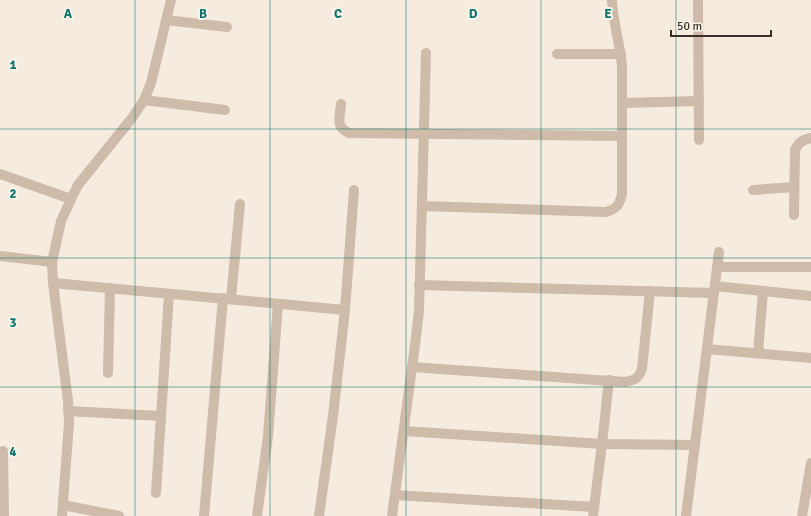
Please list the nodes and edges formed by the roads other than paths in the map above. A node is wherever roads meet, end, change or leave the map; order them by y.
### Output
1 (171, 0) edge
2 (612, 0) edge
3 (698, 0) edge
4 (166, 20) junction
5 (227, 27) dead end
6 (426, 53) dead end
7 (557, 54) dead end
8 (621, 54) junction
9 (144, 100) junction
10 (699, 101) junction
11 (622, 102) junction
12 (341, 104) dead end
13 (225, 110) dead end
14 (423, 134) junction
15 (622, 136) junction
16 (811, 138) edge
17 (699, 140) dead end
18 (0, 174) edge
19 (794, 187) junction
20 (354, 190) dead end
21 (753, 190) dead end
22 (71, 199) junction
23 (240, 204) dead end
24 (422, 206) junction
25 (794, 215) dead end
26 (719, 252) dead end
27 (0, 256) edge
28 (52, 262) junction
29 (717, 267) junction
30 (811, 267) edge
31 (53, 283) junction
32 (419, 285) junction
33 (110, 288) junction
34 (714, 289) junction
35 (650, 291) junction
36 (763, 291) junction
37 (169, 294) junction
38 (811, 296) edge
39 (227, 299) junction
40 (278, 304) junction
41 (344, 310) junction
42 (707, 349) junction
43 (758, 354) junction
44 (811, 358) edge
45 (412, 367) junction
46 (108, 373) dead end
47 (609, 380) junction
48 (68, 411) junction
49 (161, 416) junction
50 (404, 432) junction
51 (602, 444) junction
52 (695, 445) junction
53 (3, 451) dead end
54 (811, 463) edge
55 (156, 493) dead end
56 (395, 495) junction
57 (63, 505) junction
58 (593, 512) edge
59 (4, 516) edge
60 (62, 516) edge
61 (119, 516) edge
62 (204, 516) edge
63 (257, 516) edge
64 (319, 516) edge
65 (392, 516) edge
66 (686, 516) edge
67 (802, 516) edge

1 - 4 street
2 - 8 street
3 - 10 street
4 - 5 street
4 - 9 street
6 - 14 street
7 - 8 street
8 - 11 street
9 - 13 street
9 - 22 street
10 - 11 street
10 - 17 street
11 - 15 street
12 - 14 street
14 - 15 street
14 - 24 street
15 - 24 street
16 - 19 street
18 - 22 street
19 - 21 street
19 - 25 street
20 - 41 street
22 - 28 street
23 - 39 street
24 - 32 street
26 - 29 street
27 - 28 street
28 - 31 street
29 - 30 street
29 - 34 street
31 - 33 street
31 - 48 street
32 - 35 street
32 - 45 street
33 - 37 street
33 - 46 street
34 - 35 street
34 - 36 street
34 - 42 street
35 - 47 street
36 - 38 street
36 - 43 street
37 - 39 street
37 - 49 street
39 - 40 street
39 - 62 street
40 - 41 street
40 - 63 street
41 - 64 street
42 - 43 street
42 - 52 street
43 - 44 street
45 - 47 street
45 - 50 street
47 - 51 street
48 - 49 street
48 - 57 street
49 - 55 street
50 - 51 street
50 - 56 street
51 - 52 street
51 - 58 street
52 - 66 street
53 - 59 street
54 - 67 street
56 - 58 street
56 - 65 street
57 - 60 street
57 - 61 street

